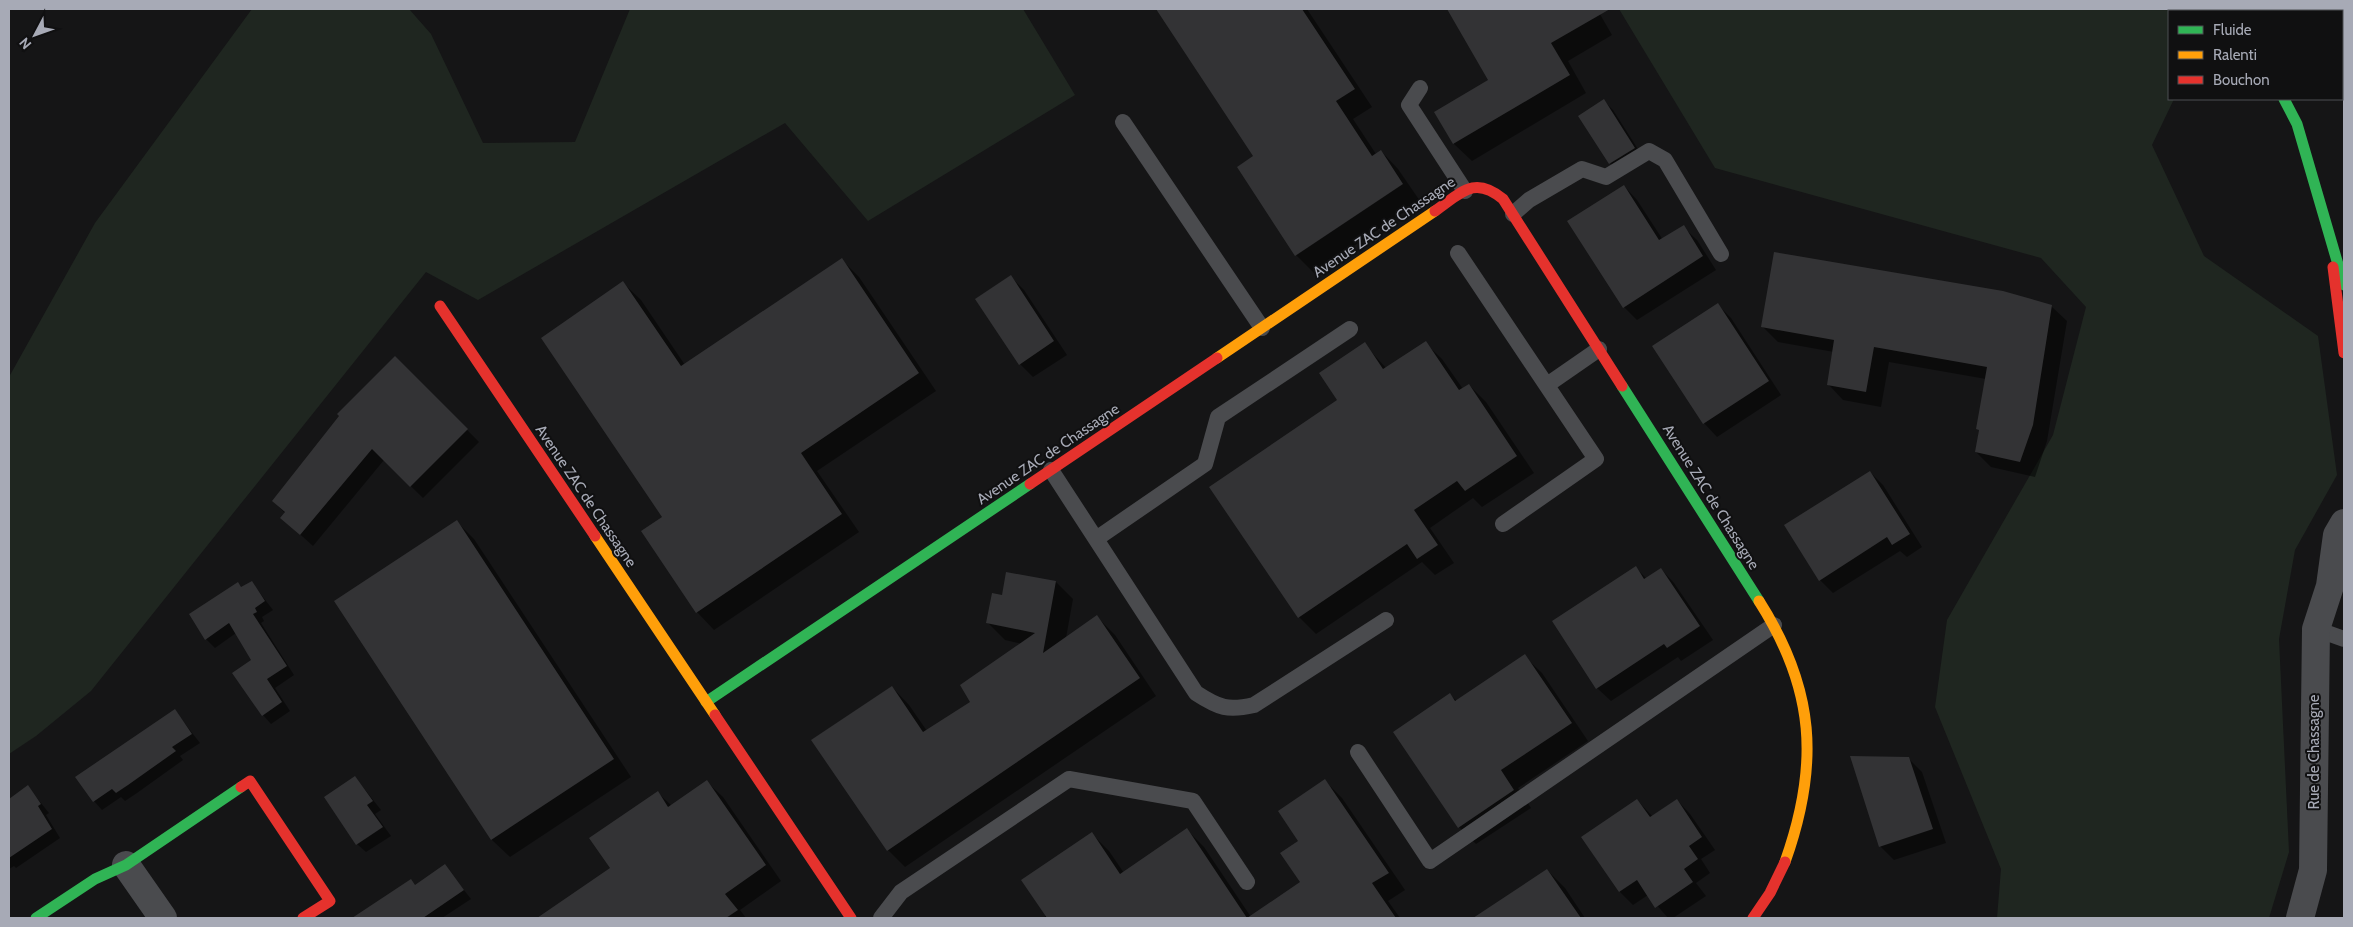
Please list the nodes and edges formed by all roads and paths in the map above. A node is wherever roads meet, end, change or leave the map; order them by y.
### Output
1 (1420, 88) dead end
2 (2285, 100) edge
3 (1123, 122) dead end
4 (1465, 191) junction
5 (1513, 214) junction
6 (2327, 221) junction
7 (1458, 254) dead end
8 (1721, 254) dead end
9 (2344, 285) edge
10 (440, 306) dead end
11 (1262, 328) junction
12 (1350, 329) dead end
13 (1599, 349) junction
14 (2344, 353) edge
15 (1547, 385) junction
16 (1051, 470) junction
17 (2344, 523) edge
18 (1503, 524) dead end
19 (1096, 539) junction
20 (2337, 576) edge
21 (1386, 620) dead end
22 (1774, 625) junction
23 (2316, 630) junction
24 (2344, 639) edge
25 (706, 702) junction
26 (1358, 752) dead end
27 (126, 865) junction
28 (1247, 882) dead end
29 (36, 918) edge
30 (163, 918) edge
31 (302, 918) edge
32 (851, 918) edge
33 (880, 918) edge
34 (1753, 918) edge
35 (2300, 918) edge

1 - 4 lane
2 - 6 street
3 - 11 lane
4 - 5 street, Avenue ZAC de Chassagne
4 - 11 street, Avenue ZAC de Chassagne
5 - 8 lane
5 - 13 street, Avenue ZAC de Chassagne
6 - 9 street
6 - 14 street
7 - 15 lane
10 - 25 street, Avenue ZAC de Chassagne
11 - 16 street, Avenue ZAC de Chassagne
12 - 19 lane
13 - 15 lane
13 - 22 street, Avenue ZAC de Chassagne
15 - 18 lane
16 - 19 lane
16 - 25 street, Avenue ZAC de Chassagne
17 - 20 street, Rue de Chassagne
19 - 21 lane
20 - 23 street, Rue de Chassagne
22 - 26 lane
22 - 34 street, Avenue ZAC de Chassagne
23 - 24 lane
23 - 35 street, Rue de Chassagne
25 - 32 street, Avenue ZAC de Chassagne
27 - 29 street
27 - 30 street
27 - 31 street
28 - 33 lane

